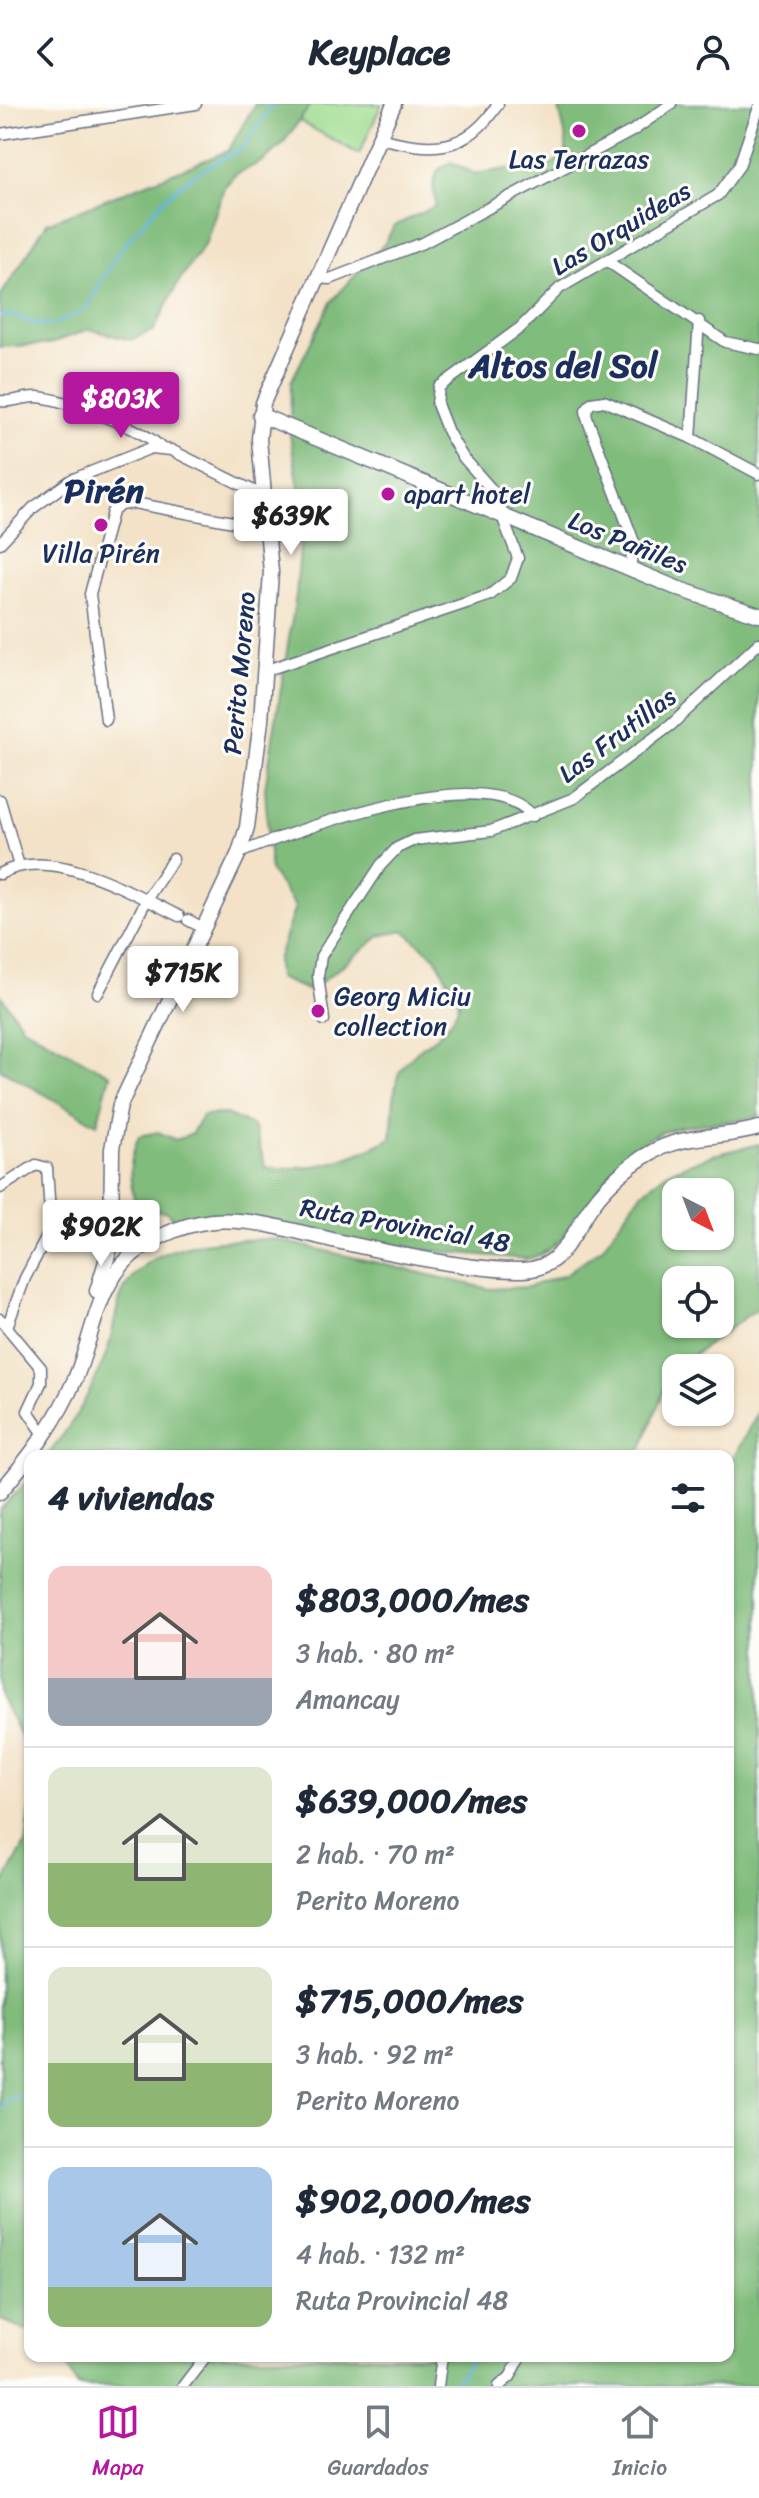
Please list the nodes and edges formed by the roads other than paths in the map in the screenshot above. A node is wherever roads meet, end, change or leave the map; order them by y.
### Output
1 (196, 104) edge
2 (394, 104) edge
3 (498, 104) edge
4 (671, 104) edge
5 (759, 107) edge
6 (0, 134) edge
7 (379, 138) junction
8 (607, 261) junction
9 (316, 278) junction
10 (699, 321) junction
11 (759, 349) edge
12 (0, 401) edge
13 (260, 415) junction
14 (691, 438) junction
15 (161, 448) junction
16 (759, 474) edge
17 (266, 497) junction
18 (502, 516) junction
19 (270, 529) junction
20 (0, 543) edge
21 (630, 569) junction
22 (759, 614) edge
23 (759, 643) edge
24 (264, 671) junction
25 (106, 720) dead end
26 (0, 800) edge
27 (533, 816) junction
28 (239, 853) junction
29 (173, 859) dead end
30 (19, 866) junction
31 (0, 874) edge
32 (147, 900) junction
33 (203, 928) junction
34 (98, 993) dead end
35 (324, 1020) dead end
36 (759, 1128) edge
37 (0, 1188) edge
38 (181, 1227) junction
39 (121, 1238) junction
40 (132, 1255) junction
41 (7, 1326) edge
42 (43, 1432) junction
43 (27, 1450) edge
44 (30, 1450) edge
45 (24, 1454) edge
46 (24, 1459) edge
47 (0, 1481) edge
48 (0, 1492) edge
49 (201, 2362) edge
50 (441, 2362) edge
51 (518, 2362) edge
52 (183, 2386) edge
53 (438, 2386) edge
54 (499, 2386) edge

1 - 6 street
2 - 7 main road, Perito Moreno
3 - 7 street
4 - 9 street
5 - 8 street, Las Orquideas
7 - 9 main road, Perito Moreno
8 - 10 street
8 - 18 street, Las Orquideas
9 - 13 main road, Perito Moreno
10 - 11 street
10 - 14 street
12 - 15 street
13 - 17 main road, Perito Moreno
13 - 18 main road, Los Pañiles
14 - 16 street
14 - 21 street
15 - 17 street
15 - 20 street
17 - 19 main road, Perito Moreno
18 - 21 main road, Los Pañiles
18 - 24 street
19 - 24 main road, Perito Moreno
19 - 25 street
21 - 22 main road, Los Pañiles
23 - 27 street, Las Frutillas
24 - 28 main road, Perito Moreno
26 - 30 street
27 - 28 street
27 - 35 street, Las Frutillas
28 - 33 main road, Perito Moreno
29 - 32 street
30 - 31 street
30 - 32 street
32 - 33 street
32 - 34 street
33 - 39 main road, Perito Moreno
36 - 38 main road, Ruta Provincial 48
37 - 41 street
38 - 39 main road, Ruta Provincial 48
38 - 40 main road, Ruta Provincial 48
39 - 40 main road
39 - 40 main road
39 - 42 main road, Ruta Provincial 48
40 - 42 main road, Ruta Provincial 48
41 - 42 street
42 - 43 main road, Ruta Provincial 48
42 - 44 main road, Ruta Provincial 48
45 - 47 main road, Ruta Provincial 48
46 - 48 main road, Ruta Provincial 48
49 - 52 street
50 - 53 street
51 - 54 street

